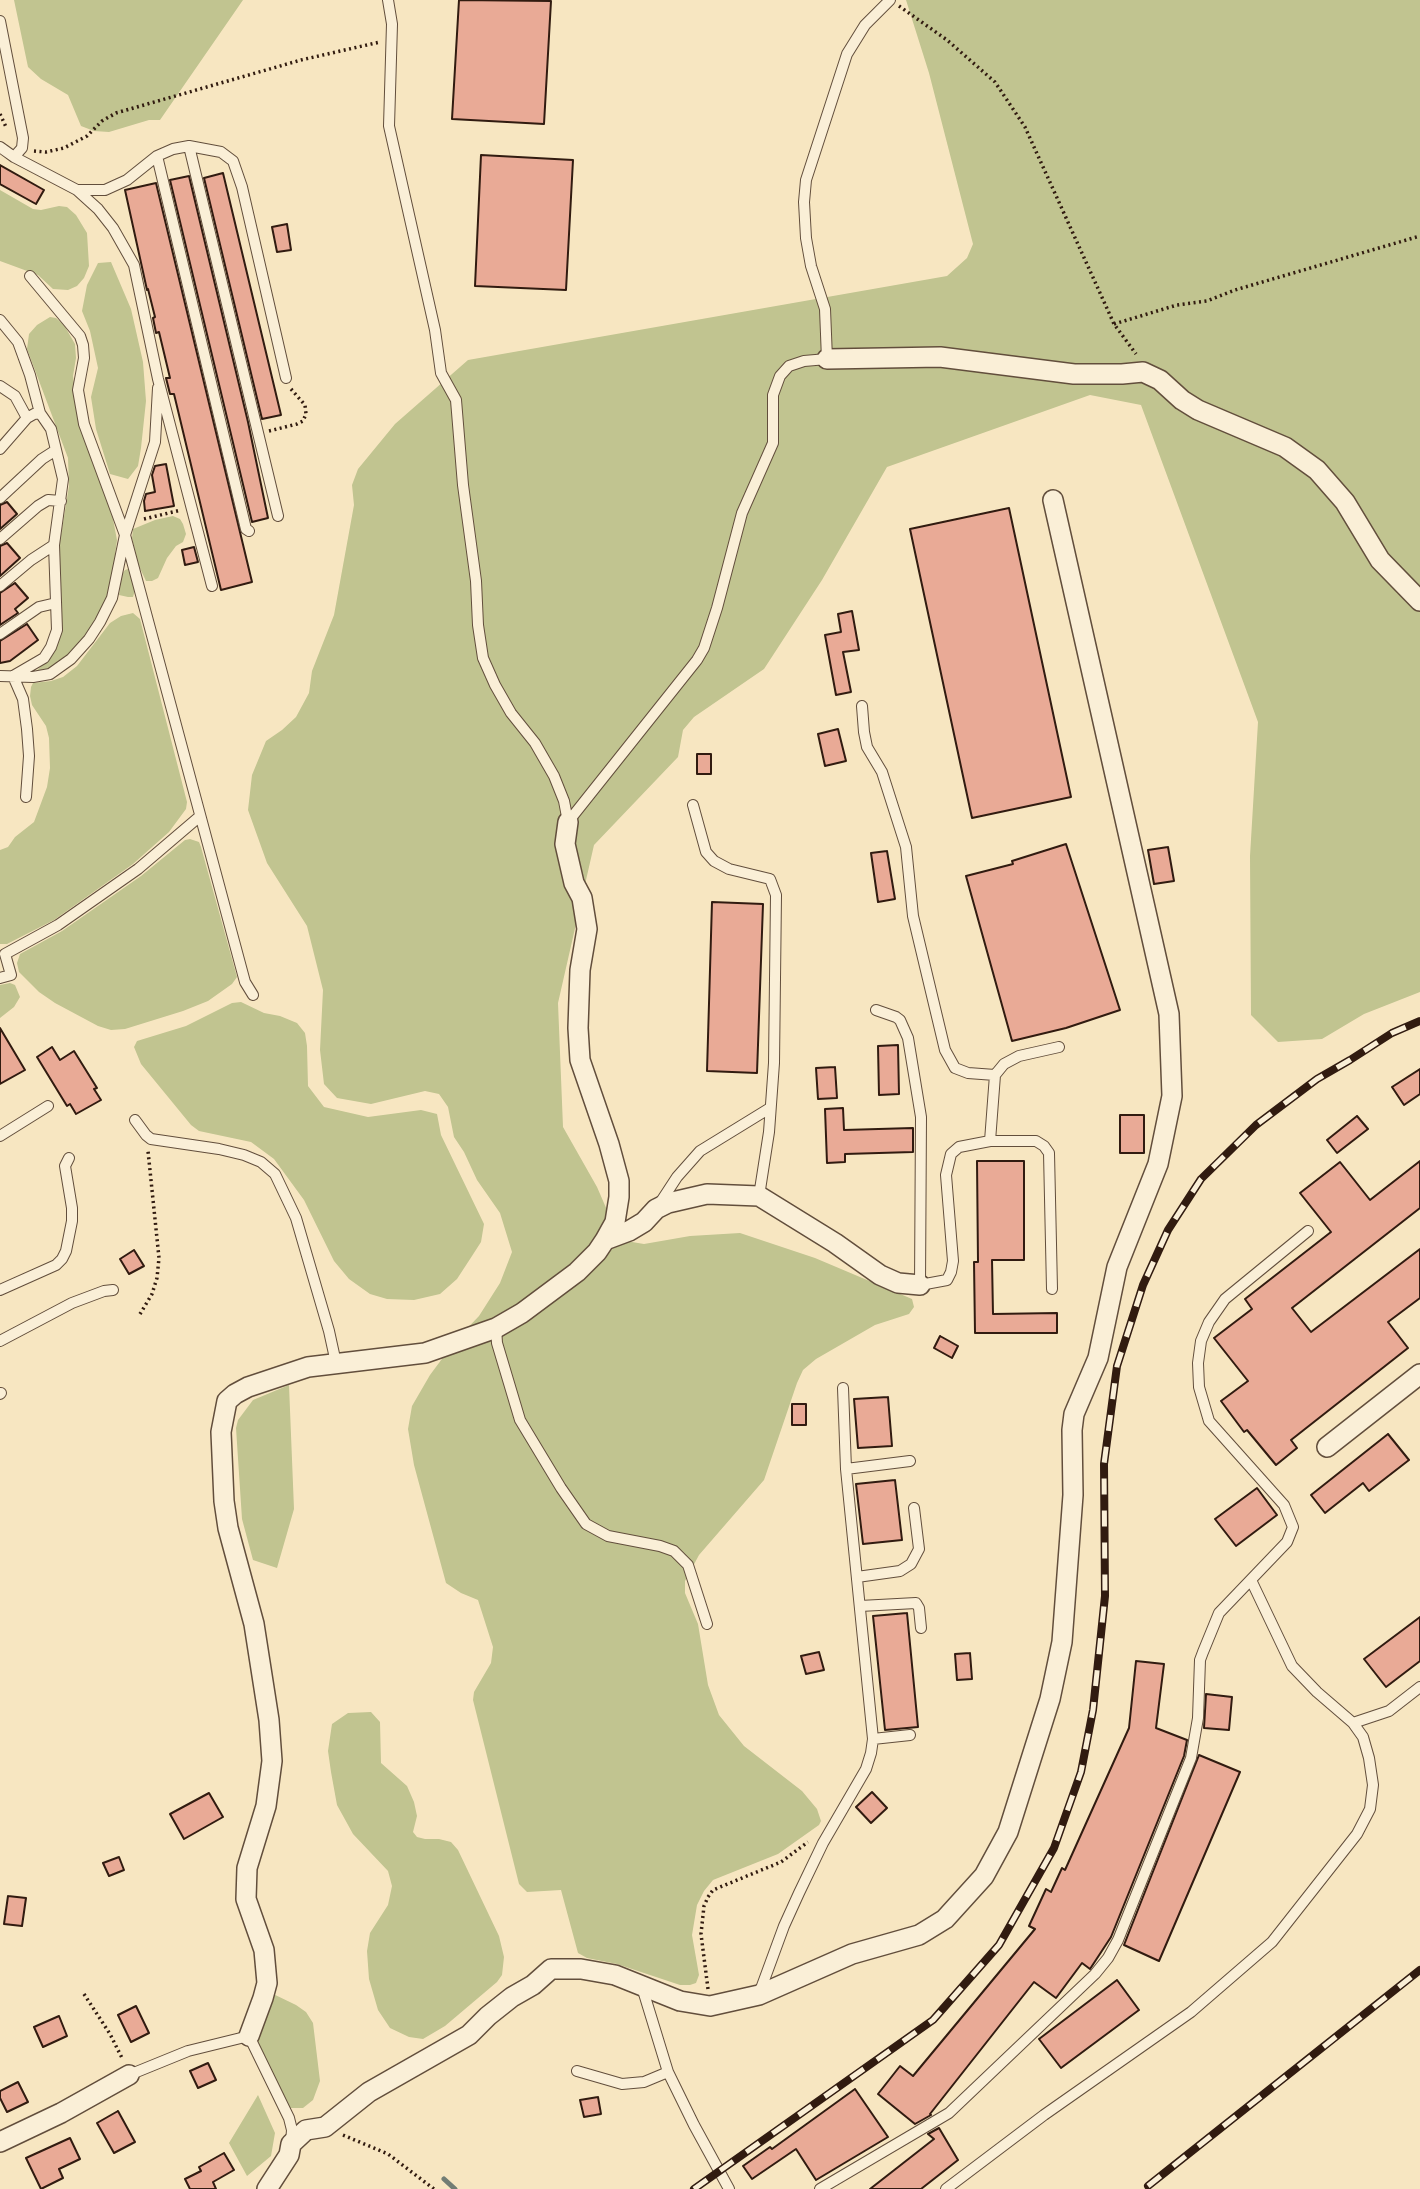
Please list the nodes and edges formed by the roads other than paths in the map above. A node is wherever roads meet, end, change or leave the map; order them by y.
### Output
1 (388, 0) edge
2 (891, 0) edge
3 (0, 21) edge
4 (189, 146) junction
5 (0, 147) edge
6 (157, 156) junction
7 (14, 157) junction
8 (77, 190) junction
9 (30, 276) dead end
10 (0, 320) edge
11 (827, 359) junction
12 (286, 378) road end
13 (158, 379) junction
14 (0, 386) edge
15 (40, 413) junction
16 (27, 418) junction
17 (0, 449) edge
18 (56, 450) junction
19 (0, 498) edge
20 (1053, 500) dead end
21 (61, 501) junction
22 (278, 516) dead end
23 (249, 531) dead end
24 (124, 535) junction
25 (0, 539) edge
26 (54, 545) junction
27 (0, 586) edge
28 (212, 586) dead end
29 (1420, 601) edge
30 (56, 603) junction
31 (0, 634) edge
32 (0, 676) edge
33 (13, 676) junction
34 (862, 706) dead end
35 (26, 797) dead end
36 (693, 805) dead end
37 (199, 817) junction
38 (568, 822) junction
39 (2, 953) edge
40 (0, 978) edge
41 (253, 995) dead end
42 (876, 1010) dead end
43 (1059, 1047) dead end
44 (995, 1076) junction
45 (48, 1106) dead end
46 (770, 1108) junction
47 (135, 1121) dead end
48 (0, 1136) edge
49 (990, 1141) junction
50 (69, 1158) dead end
51 (759, 1196) junction
52 (656, 1209) junction
53 (1308, 1231) dead end
54 (606, 1240) junction
55 (920, 1285) junction
56 (1052, 1289) dead end
57 (0, 1290) edge
58 (113, 1290) dead end
59 (496, 1328) junction
60 (0, 1341) edge
61 (336, 1363) junction
62 (1420, 1374) edge
63 (843, 1388) dead end
64 (1327, 1447) dead end
65 (910, 1461) dead end
66 (846, 1469) junction
67 (914, 1508) dead end
68 (857, 1577) junction
69 (1251, 1580) junction
70 (860, 1606) junction
71 (707, 1624) dead end
72 (921, 1628) dead end
73 (1420, 1687) edge
74 (1353, 1723) junction
75 (909, 1735) dead end
76 (873, 1739) junction
77 (642, 1987) junction
78 (759, 1995) junction
79 (249, 2036) junction
80 (577, 2071) dead end
81 (668, 2072) junction
82 (129, 2075) joint
83 (0, 2142) edge
84 (291, 2144) junction
85 (267, 2189) edge
86 (729, 2189) edge
87 (820, 2189) edge
88 (946, 2189) edge

1 - 38 lane
2 - 11 lane
3 - 7 lane
4 - 6 lane
4 - 12 lane
4 - 22 lane
5 - 7 lane
6 - 8 lane
6 - 23 lane
7 - 8 lane
8 - 13 lane
9 - 24 lane
10 - 15 lane
11 - 29 street
11 - 38 lane
13 - 24 lane
13 - 28 lane
14 - 16 lane
15 - 16 lane
15 - 18 lane
16 - 17 lane
18 - 19 lane
18 - 21 lane
20 - 78 street
21 - 25 lane
21 - 26 lane
24 - 33 lane
24 - 37 lane
26 - 27 lane
26 - 30 lane
30 - 31 lane
30 - 33 lane
32 - 33 lane
33 - 35 lane
34 - 44 lane
36 - 46 lane
37 - 39 lane
37 - 41 lane
38 - 54 street
39 - 40 lane
42 - 55 lane
43 - 44 lane
44 - 49 lane
45 - 48 lane
46 - 51 lane
46 - 52 lane
47 - 61 lane
49 - 55 lane
49 - 56 lane
50 - 57 lane
51 - 52 street
51 - 55 street
52 - 54 street
53 - 69 lane
54 - 59 street
58 - 60 lane
59 - 61 street
59 - 71 lane
61 - 79 street
62 - 64 street
63 - 66 lane
65 - 66 lane
66 - 68 lane
67 - 68 lane
68 - 70 lane
69 - 74 lane
69 - 87 lane
70 - 72 lane
70 - 76 lane
73 - 74 lane
74 - 88 lane
75 - 76 lane
76 - 78 lane
77 - 78 street
77 - 81 lane
77 - 84 street
79 - 82 lane
79 - 84 lane
80 - 81 lane
81 - 86 lane
82 - 83 street
84 - 85 street

